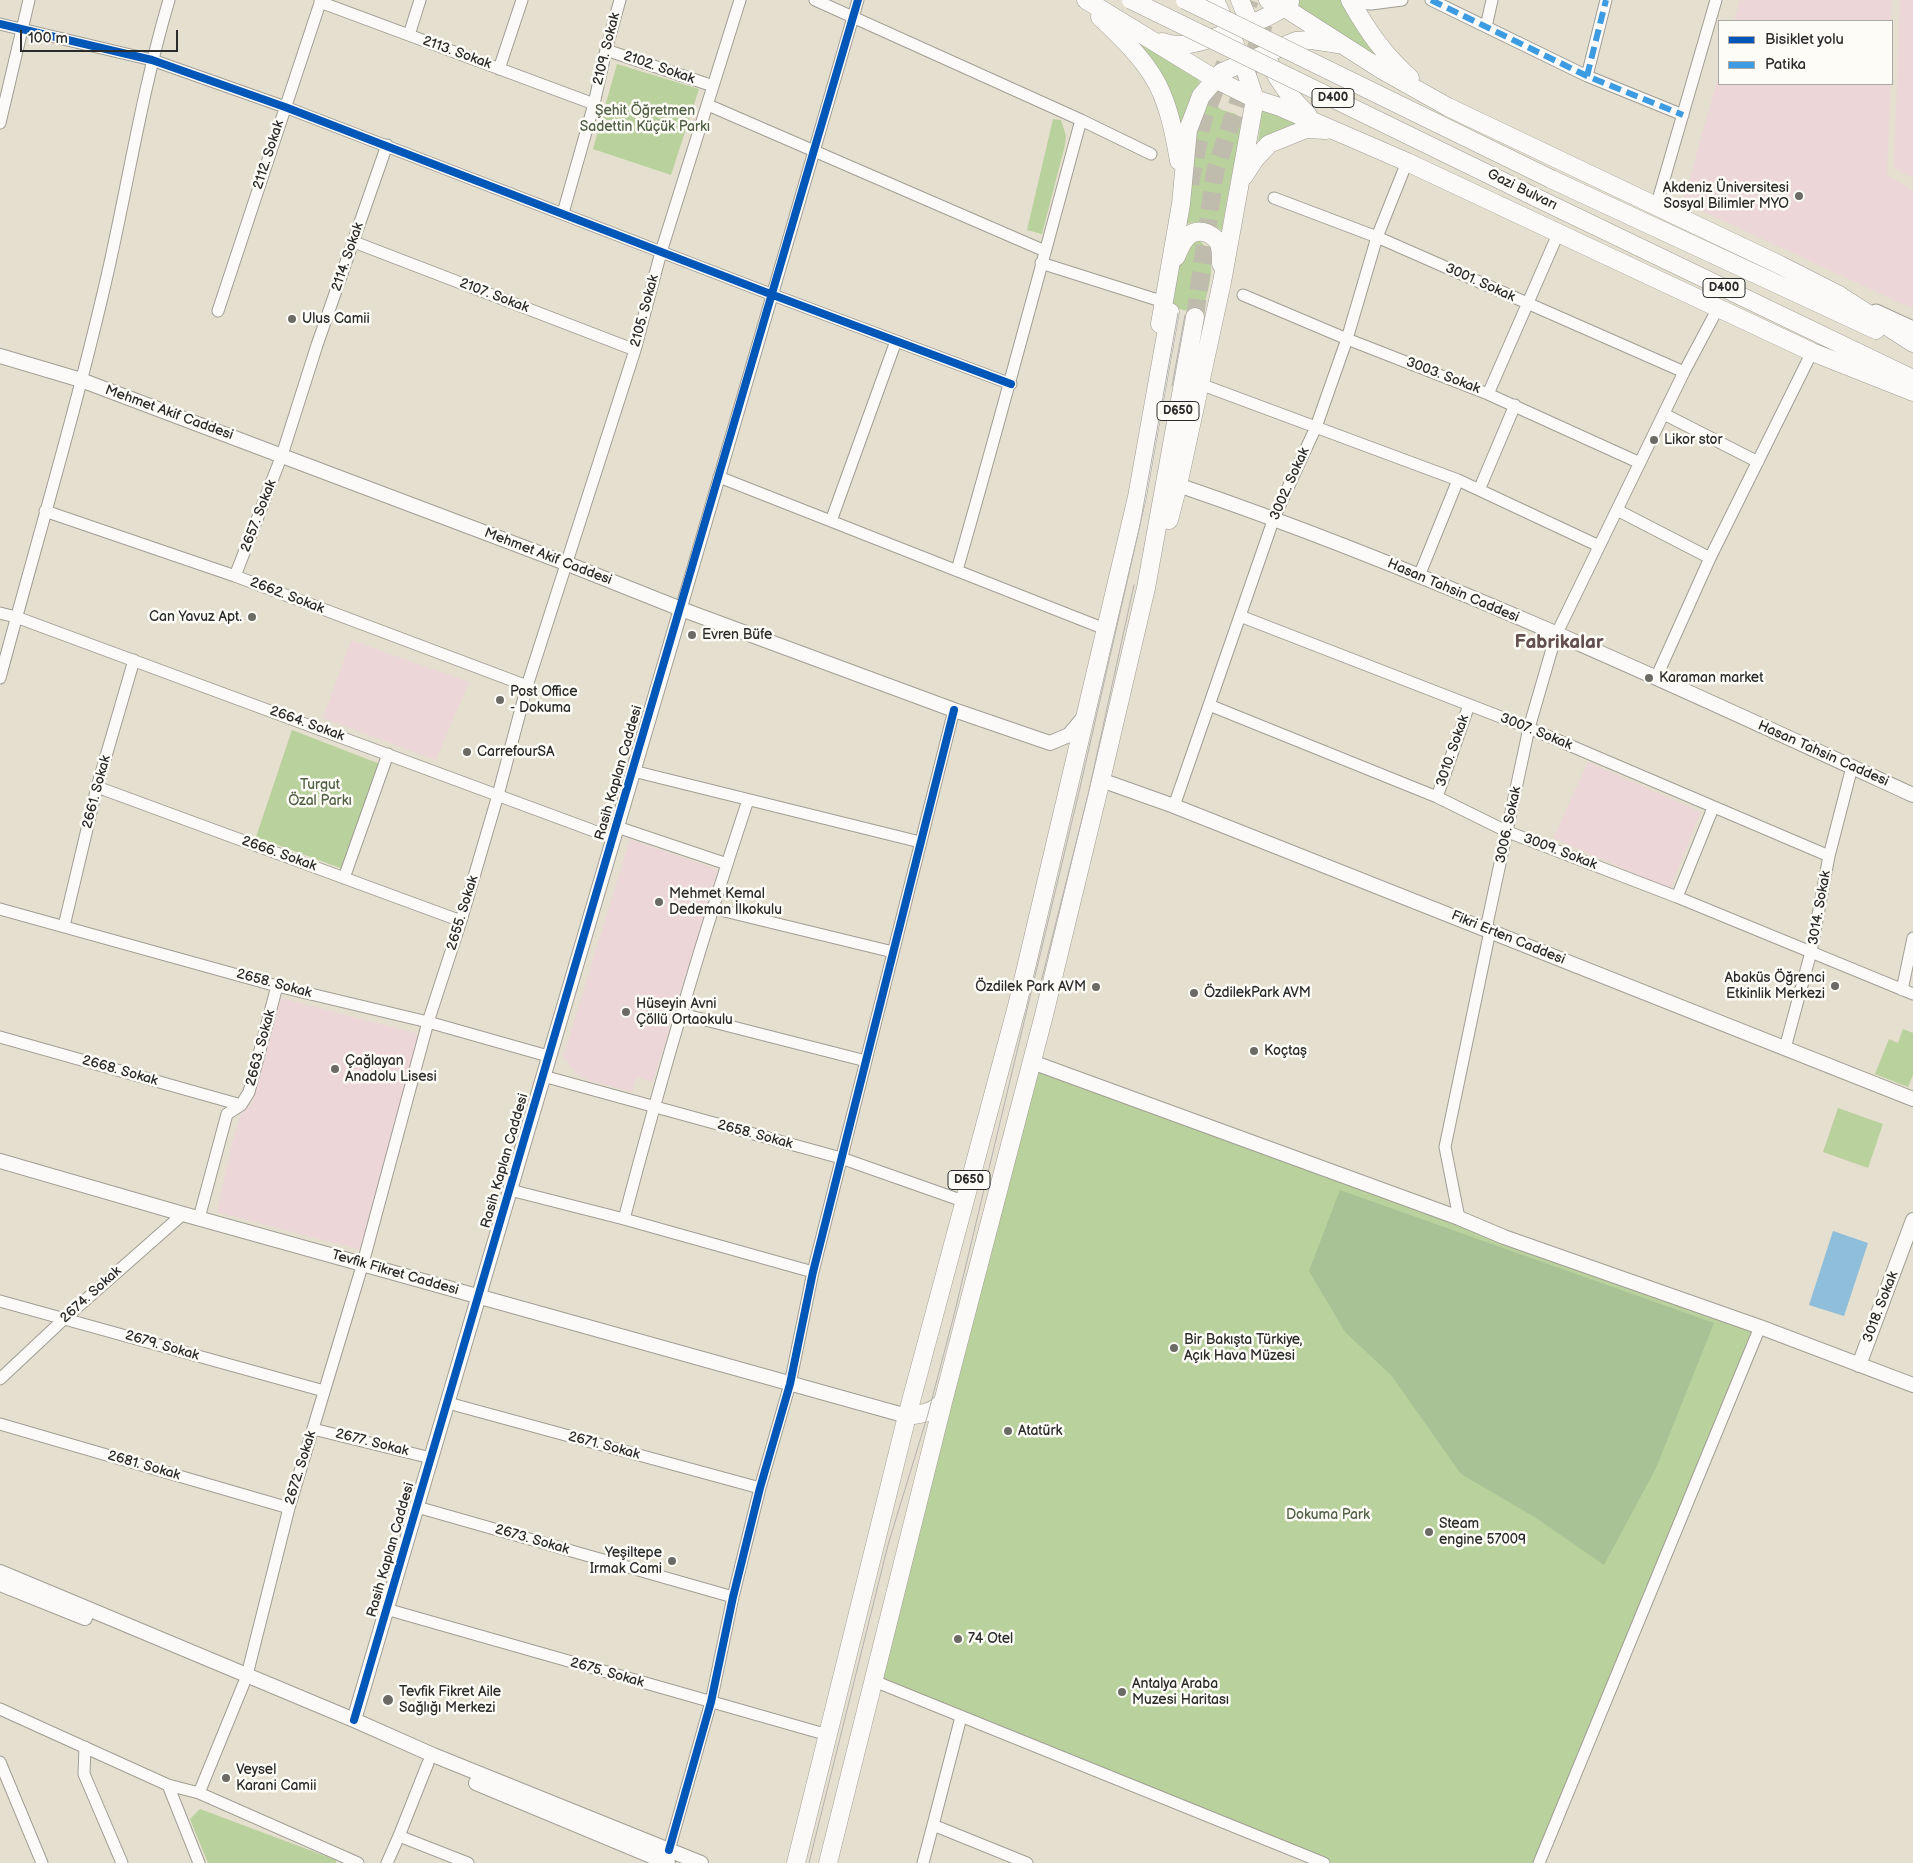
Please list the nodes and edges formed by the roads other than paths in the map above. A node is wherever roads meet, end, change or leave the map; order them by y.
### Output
1 (29, 0) edge
2 (169, 0) edge
3 (420, 0) edge
4 (522, 0) edge
5 (620, 0) edge
6 (740, 0) edge
7 (815, 0) edge
8 (858, 0) edge
9 (1085, 0) edge
10 (1131, 0) edge
11 (1185, 0) edge
12 (1215, 0) edge
13 (1240, 0) edge
14 (1268, 0) edge
15 (1402, 0) edge
16 (1431, 0) edge
17 (1492, 0) edge
18 (1606, 0) edge
19 (1716, 0) edge
20 (321, 1) edge
21 (1356, 2) edge
22 (1289, 4) edge
23 (853, 16) junction
24 (0, 24) edge
25 (1249, 24) junction
26 (1486, 27) junction
27 (21, 29) junction
28 (1229, 32) junction
29 (409, 35) junction
30 (1152, 39) junction
31 (1342, 44) junction
32 (606, 50) junction
33 (1265, 54) junction
34 (152, 60) junction
35 (1243, 63) junction
36 (499, 69) junction
37 (1587, 76) junction
38 (1215, 79) junction
39 (713, 86) junction
40 (1255, 99) junction
41 (594, 104) junction
42 (708, 105) junction
43 (285, 107) junction
44 (1448, 107) junction
45 (1683, 115) junction
46 (1081, 120) junction
47 (0, 123) edge
48 (1316, 123) junction
49 (1334, 130) junction
50 (387, 145) junction
51 (815, 151) junction
52 (1151, 154) dead end
53 (1407, 162) junction
54 (1183, 184) junction
55 (1239, 188) junction
56 (1274, 198) dead end
57 (1656, 207) junction
58 (562, 213) junction
59 (1558, 234) junction
60 (1376, 237) junction
61 (354, 242) junction
62 (1045, 251) junction
63 (661, 252) junction
64 (1041, 263) junction
65 (1168, 277) junction
66 (1222, 282) junction
67 (773, 295) junction
68 (1243, 295) dead end
69 (1838, 295) junction
70 (1527, 304) junction
71 (1167, 307) junction
72 (1718, 308) junction
73 (218, 311) dead end
74 (1195, 316) tunnel mouth
75 (1913, 329) edge
76 (1347, 339) junction
77 (896, 340) junction
78 (1913, 343) edge
79 (1913, 347) edge
80 (635, 350) junction
81 (1812, 352) junction
82 (0, 356) edge
83 (1684, 372) junction
84 (1913, 379) edge
85 (81, 380) junction
86 (1010, 384) junction
87 (1200, 384) junction
88 (1913, 392) edge
89 (1488, 394) junction
90 (1515, 405) junction
91 (1664, 414) junction
92 (1316, 428) junction
93 (282, 455) junction
94 (1758, 462) junction
95 (1640, 463) junction
96 (719, 477) junction
97 (1458, 480) junction
98 (1178, 485) junction
99 (1479, 490) junction
100 (1617, 510) junction
101 (45, 511) junction
102 (1274, 518) junction
103 (830, 521) junction
104 (1599, 546) junction
105 (1710, 558) junction
106 (568, 564) junction
107 (957, 570) junction
108 (235, 576) junction
109 (1419, 576) junction
110 (1146, 588) junction
111 (680, 609) junction
112 (0, 613) edge
113 (1240, 616) junction
114 (16, 617) junction
115 (1105, 629) junction
116 (1556, 635) junction
117 (134, 660) junction
118 (0, 678) edge
119 (1656, 678) junction
120 (527, 686) junction
121 (1209, 705) junction
122 (1470, 705) junction
123 (954, 710) junction
124 (1086, 714) junction
125 (1529, 728) junction
126 (388, 754) junction
127 (1852, 767) junction
128 (633, 771) junction
129 (1101, 780) junction
130 (97, 787) junction
131 (498, 795) junction
132 (1913, 795) edge
133 (1437, 797) junction
134 (748, 800) junction
135 (1174, 806) junction
136 (1713, 808) junction
137 (615, 832) junction
138 (1508, 832) junction
139 (920, 842) junction
140 (1829, 856) junction
141 (727, 864) junction
142 (344, 878) junction
143 (1677, 897) junction
144 (712, 908) junction
145 (0, 909) edge
146 (461, 921) junction
147 (64, 926) junction
148 (1488, 930) junction
149 (1913, 938) edge
150 (893, 952) junction
151 (1812, 952) junction
152 (277, 986) junction
153 (1902, 990) junction
154 (1913, 994) edge
155 (682, 1014) junction
156 (428, 1022) junction
157 (0, 1037) edge
158 (1785, 1048) junction
159 (548, 1056) junction
160 (866, 1061) junction
161 (1032, 1062) junction
162 (543, 1076) junction
163 (1913, 1099) edge
164 (241, 1105) junction
165 (654, 1108) junction
166 (842, 1158) junction
167 (0, 1161) edge
168 (510, 1190) junction
169 (963, 1201) junction
170 (183, 1214) junction
171 (199, 1218) junction
172 (1459, 1218) junction
173 (624, 1219) junction
174 (1913, 1220) edge
175 (363, 1263) junction
176 (813, 1272) junction
177 (479, 1296) junction
178 (0, 1301) edge
179 (65, 1318) junction
180 (1760, 1327) junction
181 (1859, 1365) junction
182 (0, 1379) edge
183 (790, 1384) junction
184 (1913, 1385) edge
185 (324, 1391) junction
186 (943, 1402) junction
187 (448, 1403) junction
188 (907, 1416) junction
189 (0, 1424) edge
190 (313, 1429) junction
191 (431, 1458) junction
192 (760, 1488) junction
193 (417, 1507) junction
194 (289, 1508) junction
195 (0, 1572) edge
196 (0, 1584) edge
197 (734, 1597) junction
198 (386, 1610) junction
199 (245, 1679) junction
200 (874, 1681) junction
201 (711, 1702) junction
202 (0, 1709) edge
203 (961, 1717) junction
204 (354, 1720) junction
205 (828, 1735) junction
206 (85, 1747) junction
207 (0, 1762) edge
208 (428, 1763) junction
209 (168, 1786) junction
210 (199, 1793) junction
211 (933, 1825) junction
212 (399, 1836) junction
213 (668, 1856) edge
214 (42, 1863) edge
215 (122, 1863) edge
216 (199, 1863) edge
217 (358, 1863) edge
218 (387, 1863) edge
219 (468, 1863) edge
220 (701, 1863) edge
221 (796, 1863) edge
222 (828, 1863) edge
223 (923, 1863) edge
224 (1028, 1863) edge
225 (1324, 1863) edge
226 (1539, 1863) edge

1 - 27 street
2 - 34 street
3 - 29 street
4 - 36 street
5 - 32 street, 2109. Sokak
6 - 39 street, 2105. Sokak
7 - 23 street
8 - 23 street
9 - 30 highway
9 - 54 highway
10 - 84 highway, Gazi Bulvarı / D400, bridge
11 - 79 highway, Gazi Bulvarı / D400, bridge
12 - 28 highway
13 - 25 highway
14 - 22 highway
15 - 21 street
16 - 26 street
17 - 26 street
18 - 37 street
19 - 45 street
20 - 29 street, 2113. Sokak
20 - 43 street, 2112. Sokak
21 - 44 highway
22 - 25 highway
22 - 31 highway
23 - 46 street
23 - 51 street
24 - 27 street
25 - 28 highway
25 - 33 highway
26 - 37 street
27 - 34 street
27 - 47 street
28 - 30 highway
28 - 35 highway
29 - 36 street, 2113. Sokak
30 - 38 highway
31 - 33 highway
31 - 44 highway
32 - 39 street, 2102. Sokak
32 - 41 street, 2109. Sokak
33 - 35 highway
33 - 48 highway
34 - 43 street
34 - 85 street
35 - 38 highway
35 - 40 highway
36 - 41 street, 2113. Sokak
37 - 45 street
38 - 40 highway
38 - 54 highway
39 - 42 street, 2105. Sokak
40 - 48 highway
40 - 55 highway
41 - 58 street, 2109. Sokak
42 - 51 street
42 - 63 street, 2105. Sokak
43 - 50 street
43 - 73 street, 2112. Sokak
44 - 57 highway
45 - 57 street
46 - 52 street
46 - 62 street
48 - 49 highway
49 - 53 highway
49 - 55 highway
50 - 58 street
50 - 61 street, 2114. Sokak
51 - 62 street
51 - 67 street
53 - 59 highway
53 - 60 street, 3002. Sokak
54 - 65 highway
55 - 66 highway
56 - 60 street, 3001. Sokak
57 - 69 highway
58 - 63 street
59 - 70 street
59 - 72 highway
60 - 70 street, 3001. Sokak
60 - 76 street, 3002. Sokak
61 - 80 street, 2107. Sokak
61 - 93 street, 2114. Sokak
62 - 64 street
63 - 67 street
63 - 80 street, 2105. Sokak
64 - 71 street
64 - 86 street
65 - 66 highway
65 - 71 highway
66 - 87 highway
67 - 77 street
67 - 96 street
68 - 76 street, 3003. Sokak
69 - 75 main road
69 - 78 highway
70 - 83 street, 3001. Sokak
70 - 89 street
71 - 115 highway, D650
72 - 81 highway
72 - 83 street, 3006. Sokak
74 - 110 highway, D650
76 - 89 street, 3003. Sokak
76 - 92 street, 3002. Sokak
77 - 86 street
77 - 103 street
80 - 106 street, 2105. Sokak
81 - 88 highway
81 - 94 street
82 - 85 street, Mehmet Akif Caddesi
83 - 91 street, 3006. Sokak
85 - 93 street, Mehmet Akif Caddesi
85 - 101 street
86 - 107 street
87 - 92 street
87 - 98 highway
89 - 90 street, 3003. Sokak
90 - 95 street, 3003. Sokak
90 - 99 street
91 - 94 street
91 - 95 street, 3006. Sokak
92 - 97 street
92 - 102 street, 3002. Sokak
93 - 106 street, Mehmet Akif Caddesi
93 - 108 street, 2657. Sokak
94 - 105 street
95 - 100 street, 3006. Sokak
96 - 103 street
96 - 111 street
97 - 99 street
97 - 109 street
98 - 102 street, Hasan Tahsin Caddesi
98 - 110 highway
99 - 104 street
100 - 104 street, 3006. Sokak
100 - 105 street
101 - 108 street, 2662. Sokak
101 - 114 street
102 - 109 street, Hasan Tahsin Caddesi
102 - 113 street, 3002. Sokak
103 - 107 street
104 - 116 street, 3006. Sokak
105 - 119 street
106 - 111 street, Mehmet Akif Caddesi
106 - 120 street, 2655. Sokak
107 - 115 street
108 - 120 street, 2662. Sokak
109 - 116 street, Hasan Tahsin Caddesi
110 - 129 highway, D650
111 - 123 street, Mehmet Akif Caddesi
111 - 128 street, Rasih Kaplan Caddesi
112 - 114 street, 2664. Sokak
113 - 121 street, 3002. Sokak
113 - 122 street, 3007. Sokak
114 - 117 street, 2664. Sokak
114 - 118 street
115 - 124 highway, D650
116 - 119 street, Hasan Tahsin Caddesi
116 - 125 street, 3006. Sokak
117 - 126 street, 2664. Sokak
117 - 130 street, 2661. Sokak
119 - 127 street, Hasan Tahsin Caddesi
120 - 131 street, 2655. Sokak
121 - 133 street, 3009. Sokak
121 - 135 street, 3002. Sokak
122 - 125 street, 3007. Sokak
122 - 133 street, 3010. Sokak
123 - 124 street, Mehmet Akif Caddesi
123 - 139 street
124 - 169 highway, D650
125 - 136 street, 3007. Sokak
125 - 138 street, 3006. Sokak
126 - 131 street, 2664. Sokak
126 - 142 street
127 - 132 street, Hasan Tahsin Caddesi
127 - 140 street, 3014. Sokak
128 - 134 street
128 - 137 street, Rasih Kaplan Caddesi
129 - 135 street, Fikri Erten Caddesi
129 - 161 highway, D650
130 - 142 street, 2666. Sokak
130 - 147 street, 2661. Sokak
131 - 137 street, 2664. Sokak
131 - 146 street, 2655. Sokak
133 - 138 street, 3009. Sokak
134 - 139 street
134 - 141 street
135 - 148 street, Fikri Erten Caddesi
136 - 140 street, 3007. Sokak
136 - 143 street
137 - 141 street, 2664. Sokak
137 - 159 street, Rasih Kaplan Caddesi
138 - 143 street, 3009. Sokak
138 - 148 street, 3006. Sokak
139 - 150 street
140 - 151 street, 3014. Sokak
141 - 144 street
142 - 146 street, 2666. Sokak
143 - 151 street, 3009. Sokak
144 - 150 street
144 - 155 street
145 - 147 street, 2658. Sokak
146 - 156 street, 2655. Sokak
147 - 152 street, 2658. Sokak
148 - 158 street, Fikri Erten Caddesi
148 - 172 street, 3006. Sokak
149 - 153 street
150 - 160 street
151 - 153 street, 3009. Sokak
151 - 158 street, 3014. Sokak
152 - 156 street, 2658. Sokak
152 - 164 street, 2663. Sokak
153 - 154 street, 3009. Sokak
155 - 160 street
155 - 165 street
156 - 159 street, 2658. Sokak
156 - 175 street, 2655. Sokak
157 - 164 street, 2668. Sokak
158 - 163 street, Fikri Erten Caddesi
159 - 162 street, Rasih Kaplan Caddesi
160 - 166 street
161 - 172 street
161 - 186 highway, D650
162 - 165 street, 2658. Sokak
162 - 168 street, Rasih Kaplan Caddesi
164 - 171 street, 2663. Sokak
165 - 166 street, 2658. Sokak
165 - 173 street
166 - 169 street, 2658. Sokak
166 - 176 street
167 - 170 street, Tevfik Fikret Caddesi
168 - 173 street
168 - 177 street, Rasih Kaplan Caddesi
169 - 188 highway, D650
170 - 171 street, Tevfik Fikret Caddesi
170 - 179 street, 2674. Sokak
171 - 175 street, Tevfik Fikret Caddesi
172 - 180 street
173 - 176 street
174 - 181 street, 3018. Sokak
175 - 177 street, Tevfik Fikret Caddesi
175 - 185 street, 2672. Sokak
176 - 183 street
177 - 183 street, Tevfik Fikret Caddesi
177 - 187 street, Rasih Kaplan Caddesi
178 - 179 street, 2679. Sokak
179 - 182 street, 2674. Sokak
179 - 185 street, 2679. Sokak
180 - 181 street
180 - 226 street
181 - 184 street
183 - 188 street, Tevfik Fikret Caddesi
183 - 192 street
185 - 190 street, 2672. Sokak
186 - 188 highway
186 - 200 highway, D650
187 - 191 street, Rasih Kaplan Caddesi
187 - 192 street, 2671. Sokak
188 - 205 highway, D650
189 - 194 street, 2681. Sokak
190 - 191 street, 2677. Sokak
190 - 194 street, 2672. Sokak
191 - 193 street, Rasih Kaplan Caddesi
192 - 197 street
193 - 197 street, 2673. Sokak
193 - 198 street, Rasih Kaplan Caddesi
194 - 199 street, 2672. Sokak
195 - 199 street
196 - 199 street
197 - 201 street
198 - 201 street, 2675. Sokak
198 - 204 street, Rasih Kaplan Caddesi
199 - 204 street
199 - 208 street
199 - 210 street, 2672. Sokak
200 - 203 street
200 - 222 highway, D650
201 - 205 street, 2675. Sokak
201 - 213 street
202 - 206 street
203 - 211 street
203 - 225 street
204 - 213 street
205 - 221 highway, D650
206 - 209 street
206 - 215 street
207 - 214 street
208 - 212 street
208 - 213 street
209 - 210 street
209 - 216 street
210 - 217 street
211 - 223 street
211 - 224 street
212 - 218 street
212 - 219 street
213 - 220 street

